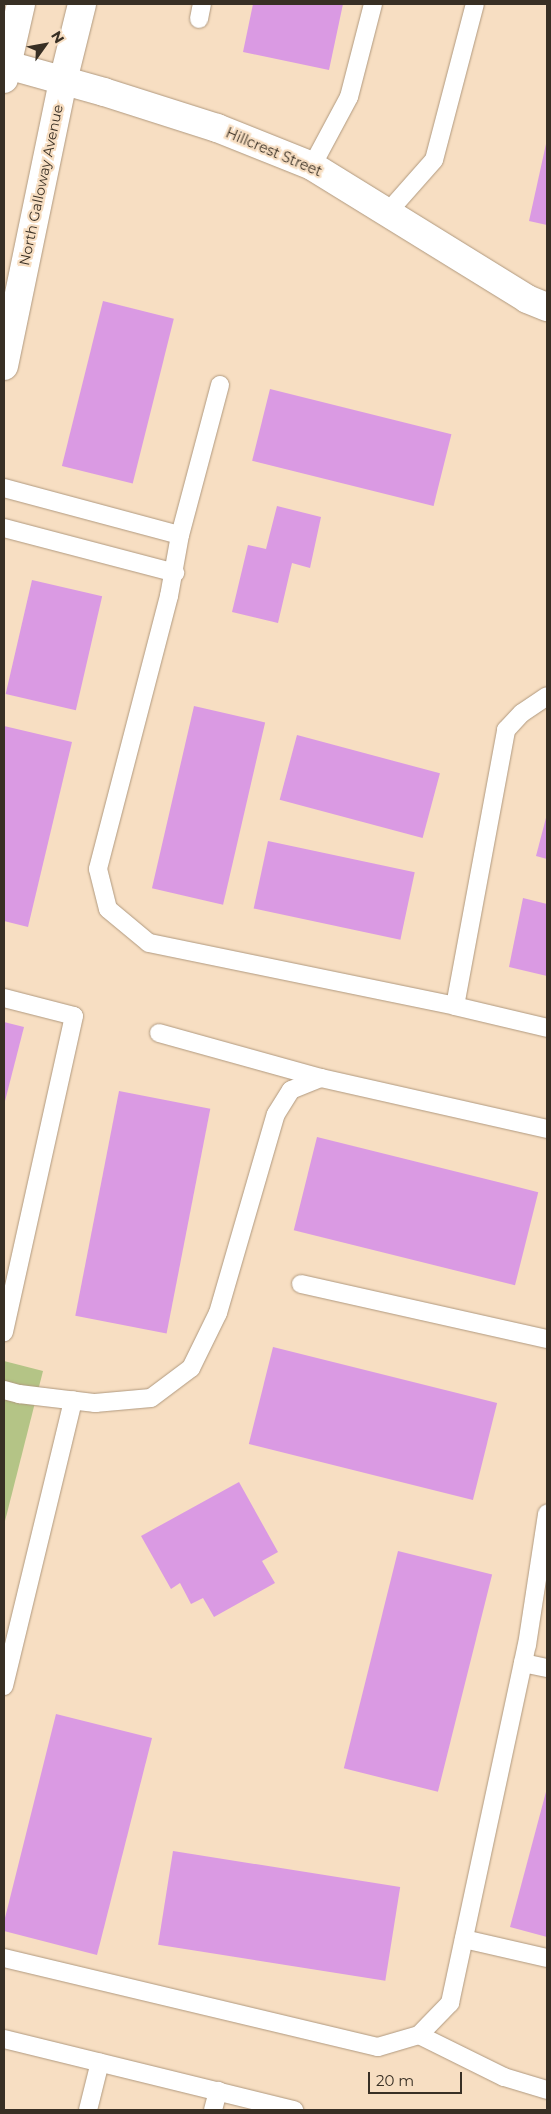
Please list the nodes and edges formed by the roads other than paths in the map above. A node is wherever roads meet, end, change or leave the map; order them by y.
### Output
1 (22, 4) edge
2 (82, 4) edge
3 (373, 4) edge
4 (475, 4) edge
5 (5, 69) edge
6 (63, 81) junction
7 (312, 166) junction
8 (388, 212) junction
9 (547, 307) edge
10 (4, 366) edge
11 (220, 385) dead end
12 (4, 488) edge
13 (4, 528) edge
14 (180, 535) junction
15 (175, 573) junction
16 (547, 696) edge
17 (4, 998) edge
18 (454, 1006) junction
19 (547, 1028) edge
20 (159, 1033) dead end
21 (321, 1078) junction
22 (547, 1129) edge
23 (300, 1284) dead end
24 (4, 1332) edge
25 (547, 1339) edge
26 (4, 1390) edge
27 (73, 1400) junction
28 (547, 1514) edge
29 (523, 1663) junction
30 (547, 1668) edge
31 (4, 1686) edge
32 (464, 1939) junction
33 (4, 1958) edge
34 (547, 1958) edge
35 (419, 2035) junction
36 (4, 2039) edge
37 (100, 2062) junction
38 (547, 2090) edge
39 (218, 2092) junction
40 (88, 2110) edge
41 (213, 2110) edge
42 (294, 2110) edge

1 - 5 street
2 - 6 street, North Galloway Avenue
3 - 7 lane
4 - 8 lane
5 - 6 street, Hillcrest Street
6 - 7 street, Hillcrest Street
6 - 10 street, North Galloway Avenue
7 - 8 street, Hillcrest Street
8 - 9 street, Hillcrest Street
11 - 14 lane
12 - 14 lane
13 - 15 lane
14 - 15 lane
15 - 18 lane
16 - 18 lane
17 - 24 lane
18 - 19 lane
20 - 21 lane
21 - 22 lane
21 - 27 lane
23 - 25 lane
26 - 27 lane
27 - 31 lane
28 - 29 lane
29 - 30 lane
29 - 32 lane
32 - 34 lane
32 - 35 lane
33 - 35 lane
35 - 38 lane
36 - 37 lane
37 - 39 lane
37 - 40 lane
39 - 41 lane
39 - 42 lane

